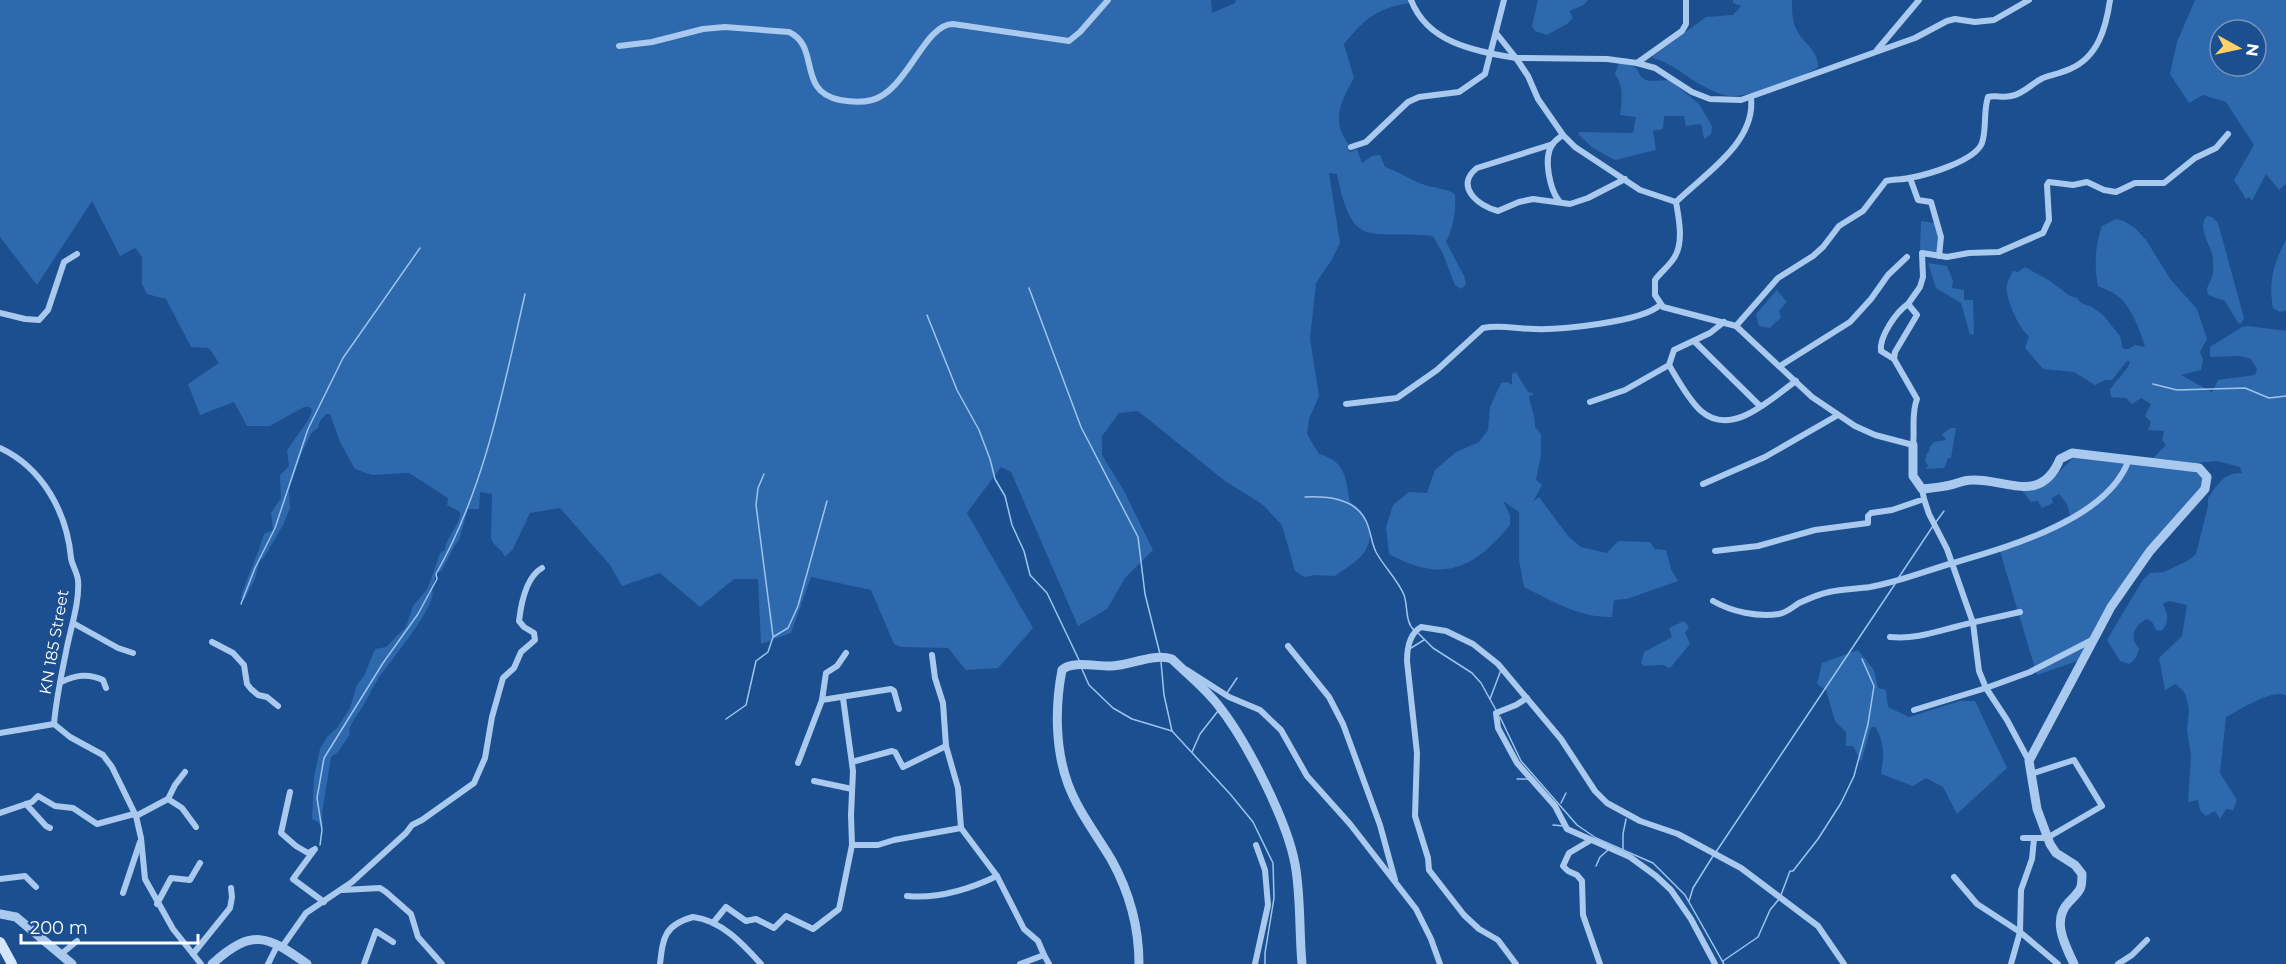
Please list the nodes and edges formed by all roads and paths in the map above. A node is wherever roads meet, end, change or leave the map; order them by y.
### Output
1 (1108, 0) edge
2 (1411, 0) edge
3 (1504, 0) edge
4 (1686, 0) edge
5 (1919, 0) edge
6 (2030, 0) edge
7 (2110, 0) edge
8 (1496, 33) junction
9 (620, 46) dead end
10 (1877, 51) junction
11 (1492, 54) junction
12 (1516, 58) junction
13 (1637, 63) junction
14 (1752, 98) junction
15 (1563, 135) junction
16 (2228, 135) dead end
17 (1553, 144) junction
18 (1352, 147) dead end
19 (1910, 178) junction
20 (1625, 179) junction
21 (1559, 201) junction
22 (1676, 202) junction
23 (77, 254) dead end
24 (1939, 256) junction
25 (1907, 257) dead end
26 (1908, 304) junction
27 (1660, 305) junction
28 (0, 313) edge
29 (1724, 322) junction
30 (1736, 326) junction
31 (1694, 341) junction
32 (1894, 359) junction
33 (1669, 365) junction
34 (1780, 366) junction
35 (1796, 381) junction
36 (1590, 402) dead end
37 (1346, 404) dead end
38 (1760, 406) junction
39 (1838, 414) junction
40 (1913, 445) junction
41 (0, 448) edge
42 (2129, 459) junction
43 (1703, 484) dead end
44 (1922, 489) junction
45 (1924, 499) junction
46 (1715, 551) dead end
47 (1951, 563) junction
48 (542, 568) dead end
49 (1713, 602) dead end
50 (2020, 612) dead end
51 (73, 623) junction
52 (1973, 623) junction
53 (1890, 637) dead end
54 (2092, 640) junction
55 (212, 642) dead end
56 (1288, 646) dead end
57 (133, 653) dead end
58 (846, 653) dead end
59 (932, 655) dead end
60 (1181, 668) junction
61 (61, 681) junction
62 (106, 688) dead end
63 (1986, 688) junction
64 (843, 698) junction
65 (1527, 698) junction
66 (822, 700) junction
67 (278, 706) dead end
68 (899, 709) dead end
69 (1914, 710) dead end
70 (54, 724) junction
71 (0, 733) edge
72 (946, 746) junction
73 (2029, 761) junction
74 (852, 762) junction
75 (798, 763) dead end
76 (185, 772) dead end
77 (2031, 774) junction
78 (814, 781) dead end
79 (852, 789) junction
80 (290, 792) dead end
81 (168, 799) junction
82 (26, 804) junction
83 (0, 813) edge
84 (135, 815) junction
85 (196, 827) dead end
86 (50, 828) dead end
87 (961, 828) junction
88 (141, 838) junction
89 (2023, 838) dead end
90 (2047, 838) junction
91 (2034, 839) junction
92 (1591, 840) junction
93 (852, 845) junction
94 (1256, 845) dead end
95 (200, 863) dead end
96 (997, 876) junction
97 (1954, 877) dead end
98 (0, 879) edge
99 (1396, 882) junction
100 (36, 887) dead end
101 (231, 888) dead end
102 (342, 890) junction
103 (123, 893) dead end
104 (907, 896) dead end
105 (324, 902) junction
106 (157, 904) junction
107 (0, 914) edge
108 (713, 923) junction
109 (2020, 932) junction
110 (2147, 940) dead end
111 (77, 941) dead end
112 (0, 942) edge
113 (393, 942) dead end
114 (280, 945) junction
115 (193, 954) junction
116 (60, 955) junction
117 (1044, 955) junction
118 (12, 964) edge
119 (72, 964) edge
120 (201, 964) edge
121 (212, 964) edge
122 (268, 964) edge
123 (307, 964) edge
124 (364, 964) edge
125 (442, 964) edge
126 (660, 964) edge
127 (761, 964) edge
128 (1020, 964) edge
129 (1049, 964) edge
130 (1139, 964) edge
131 (1255, 964) edge
132 (1302, 964) edge
133 (1440, 964) edge
134 (1516, 964) edge
135 (1600, 964) edge
136 (1715, 964) edge
137 (1844, 964) edge
138 (2011, 964) edge
139 (2058, 964) edge
140 (2074, 964) edge
141 (2118, 964) edge

1 - 9 street
2 - 11 street
3 - 8 street
4 - 13 street
5 - 10 street
6 - 10 street
7 - 19 street
8 - 11 street
8 - 12 street
10 - 14 street
11 - 12 street
11 - 18 street
12 - 13 street
12 - 15 street
13 - 14 street
14 - 22 street
15 - 17 street
15 - 20 street
16 - 24 street
17 - 21 street
17 - 21 street
19 - 24 street
19 - 30 street
20 - 21 street
20 - 22 street
22 - 27 street
23 - 28 street
24 - 26 street
25 - 34 street
26 - 32 street
26 - 32 street
27 - 29 street
27 - 37 street
29 - 30 street
29 - 31 street
30 - 34 street
31 - 33 street
31 - 38 street
32 - 40 street
33 - 36 street
33 - 38 street
34 - 35 street
35 - 38 street
35 - 39 street
39 - 40 street
39 - 43 street
40 - 44 street
41 - 51 street, KN 185 Street
42 - 44 street
42 - 47 street
42 - 54 street
44 - 45 street
45 - 46 street
45 - 47 street
47 - 49 street
47 - 52 street
48 - 102 street
50 - 52 street
51 - 57 street
51 - 61 street, KN 185 Street
52 - 53 street
52 - 63 street
54 - 63 street
54 - 73 street
55 - 67 street
56 - 99 street
58 - 66 street
59 - 72 street
60 - 99 street
60 - 130 street
60 - 132 street
61 - 62 street
61 - 70 street, KN 185 Street
63 - 69 street
63 - 73 street
64 - 66 street
64 - 68 street
64 - 74 street
65 - 92 street
65 - 134 street
65 - 137 street
66 - 75 street
70 - 71 street
70 - 84 street
72 - 74 street
72 - 87 street
73 - 77 street
74 - 79 street
76 - 81 street
77 - 90 street
77 - 90 street
78 - 79 street
79 - 93 street
80 - 105 street
81 - 84 street
81 - 85 street
82 - 83 street
82 - 84 street
82 - 86 street
84 - 88 street
87 - 93 street
87 - 96 street
88 - 103 street
88 - 106 street
89 - 91 street
90 - 91 street
90 - 140 street
91 - 109 street
92 - 135 street
92 - 136 street
93 - 108 street
94 - 131 street
95 - 106 street
96 - 104 street
96 - 117 street
97 - 109 street
98 - 100 street
99 - 133 street
101 - 115 street
102 - 105 street
102 - 125 street
105 - 114 street
106 - 115 street
107 - 116 street
108 - 126 street
108 - 127 street
109 - 138 street
109 - 139 street
110 - 141 street
111 - 116 street
112 - 118 main road
113 - 124 street
114 - 121 street
114 - 122 street
114 - 123 street
115 - 120 street
116 - 119 street
117 - 128 street
117 - 129 street

